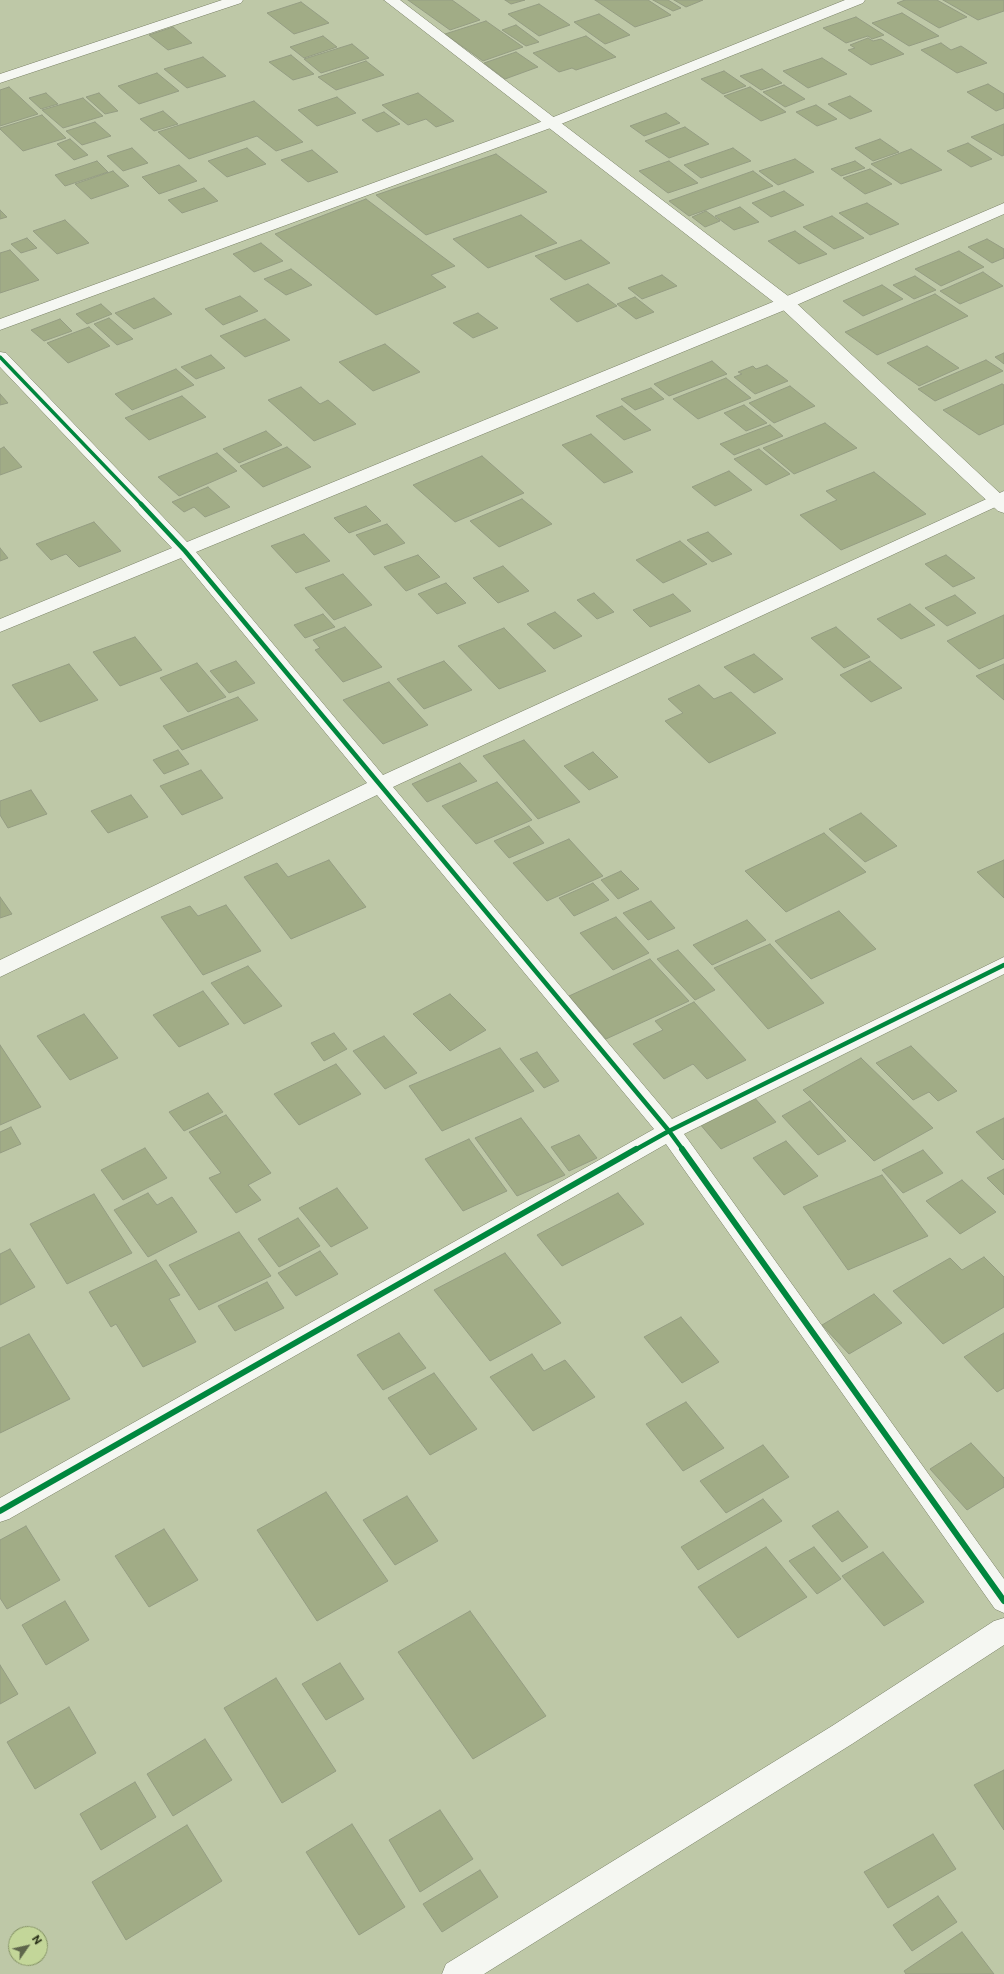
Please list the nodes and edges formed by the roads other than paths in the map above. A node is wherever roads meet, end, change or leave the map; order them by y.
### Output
1 (236, 0) edge
2 (391, 0) edge
3 (858, 0) edge
4 (0, 79) edge
5 (551, 124) junction
6 (1004, 208) edge
7 (786, 304) junction
8 (0, 325) edge
9 (0, 357) edge
10 (1001, 500) edge
11 (186, 551) junction
12 (0, 626) edge
13 (380, 785) junction
14 (1004, 965) edge
15 (0, 969) edge
16 (669, 1131) junction
17 (0, 1511) edge
18 (1004, 1601) edge
19 (1004, 1630) edge
20 (457, 1974) edge

1 - 4 street
2 - 5 street
3 - 5 street
5 - 7 street
5 - 8 street
6 - 7 street
7 - 10 street
7 - 11 street
9 - 11 street
10 - 13 street
11 - 12 street
11 - 13 street
13 - 15 street
13 - 16 street
14 - 16 street
16 - 17 street
16 - 18 street
19 - 20 street

